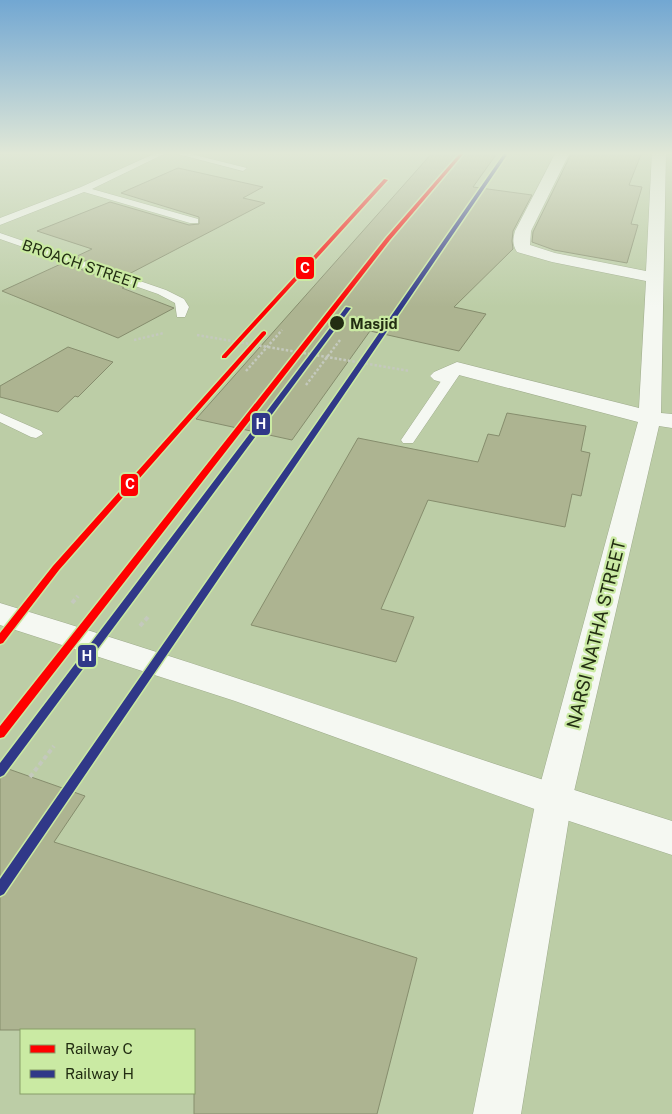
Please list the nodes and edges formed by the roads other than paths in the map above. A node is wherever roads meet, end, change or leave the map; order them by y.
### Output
1 (46, 204) edge
2 (136, 204) edge
3 (537, 204) edge
4 (657, 204) edge
5 (194, 221) dead end
6 (0, 222) edge
7 (0, 236) edge
8 (654, 278) junction
9 (181, 314) dead end
10 (449, 372) joint
11 (0, 417) edge
12 (661, 419) edge
13 (36, 434) dead end
14 (408, 440) dead end
15 (0, 614) edge
16 (554, 800) junction
17 (672, 838) edge
18 (497, 1114) edge

1 - 6 lane
2 - 5 lane
3 - 8 street
4 - 8 street, NARSI NATHA STREET
7 - 9 lane, BROACH STREET
8 - 12 street, NARSI NATHA STREET
10 - 12 street
10 - 14 lane
11 - 13 lane
12 - 16 street, NARSI NATHA STREET
15 - 16 street
16 - 17 street
16 - 18 street, NARSI NATHA STREET

